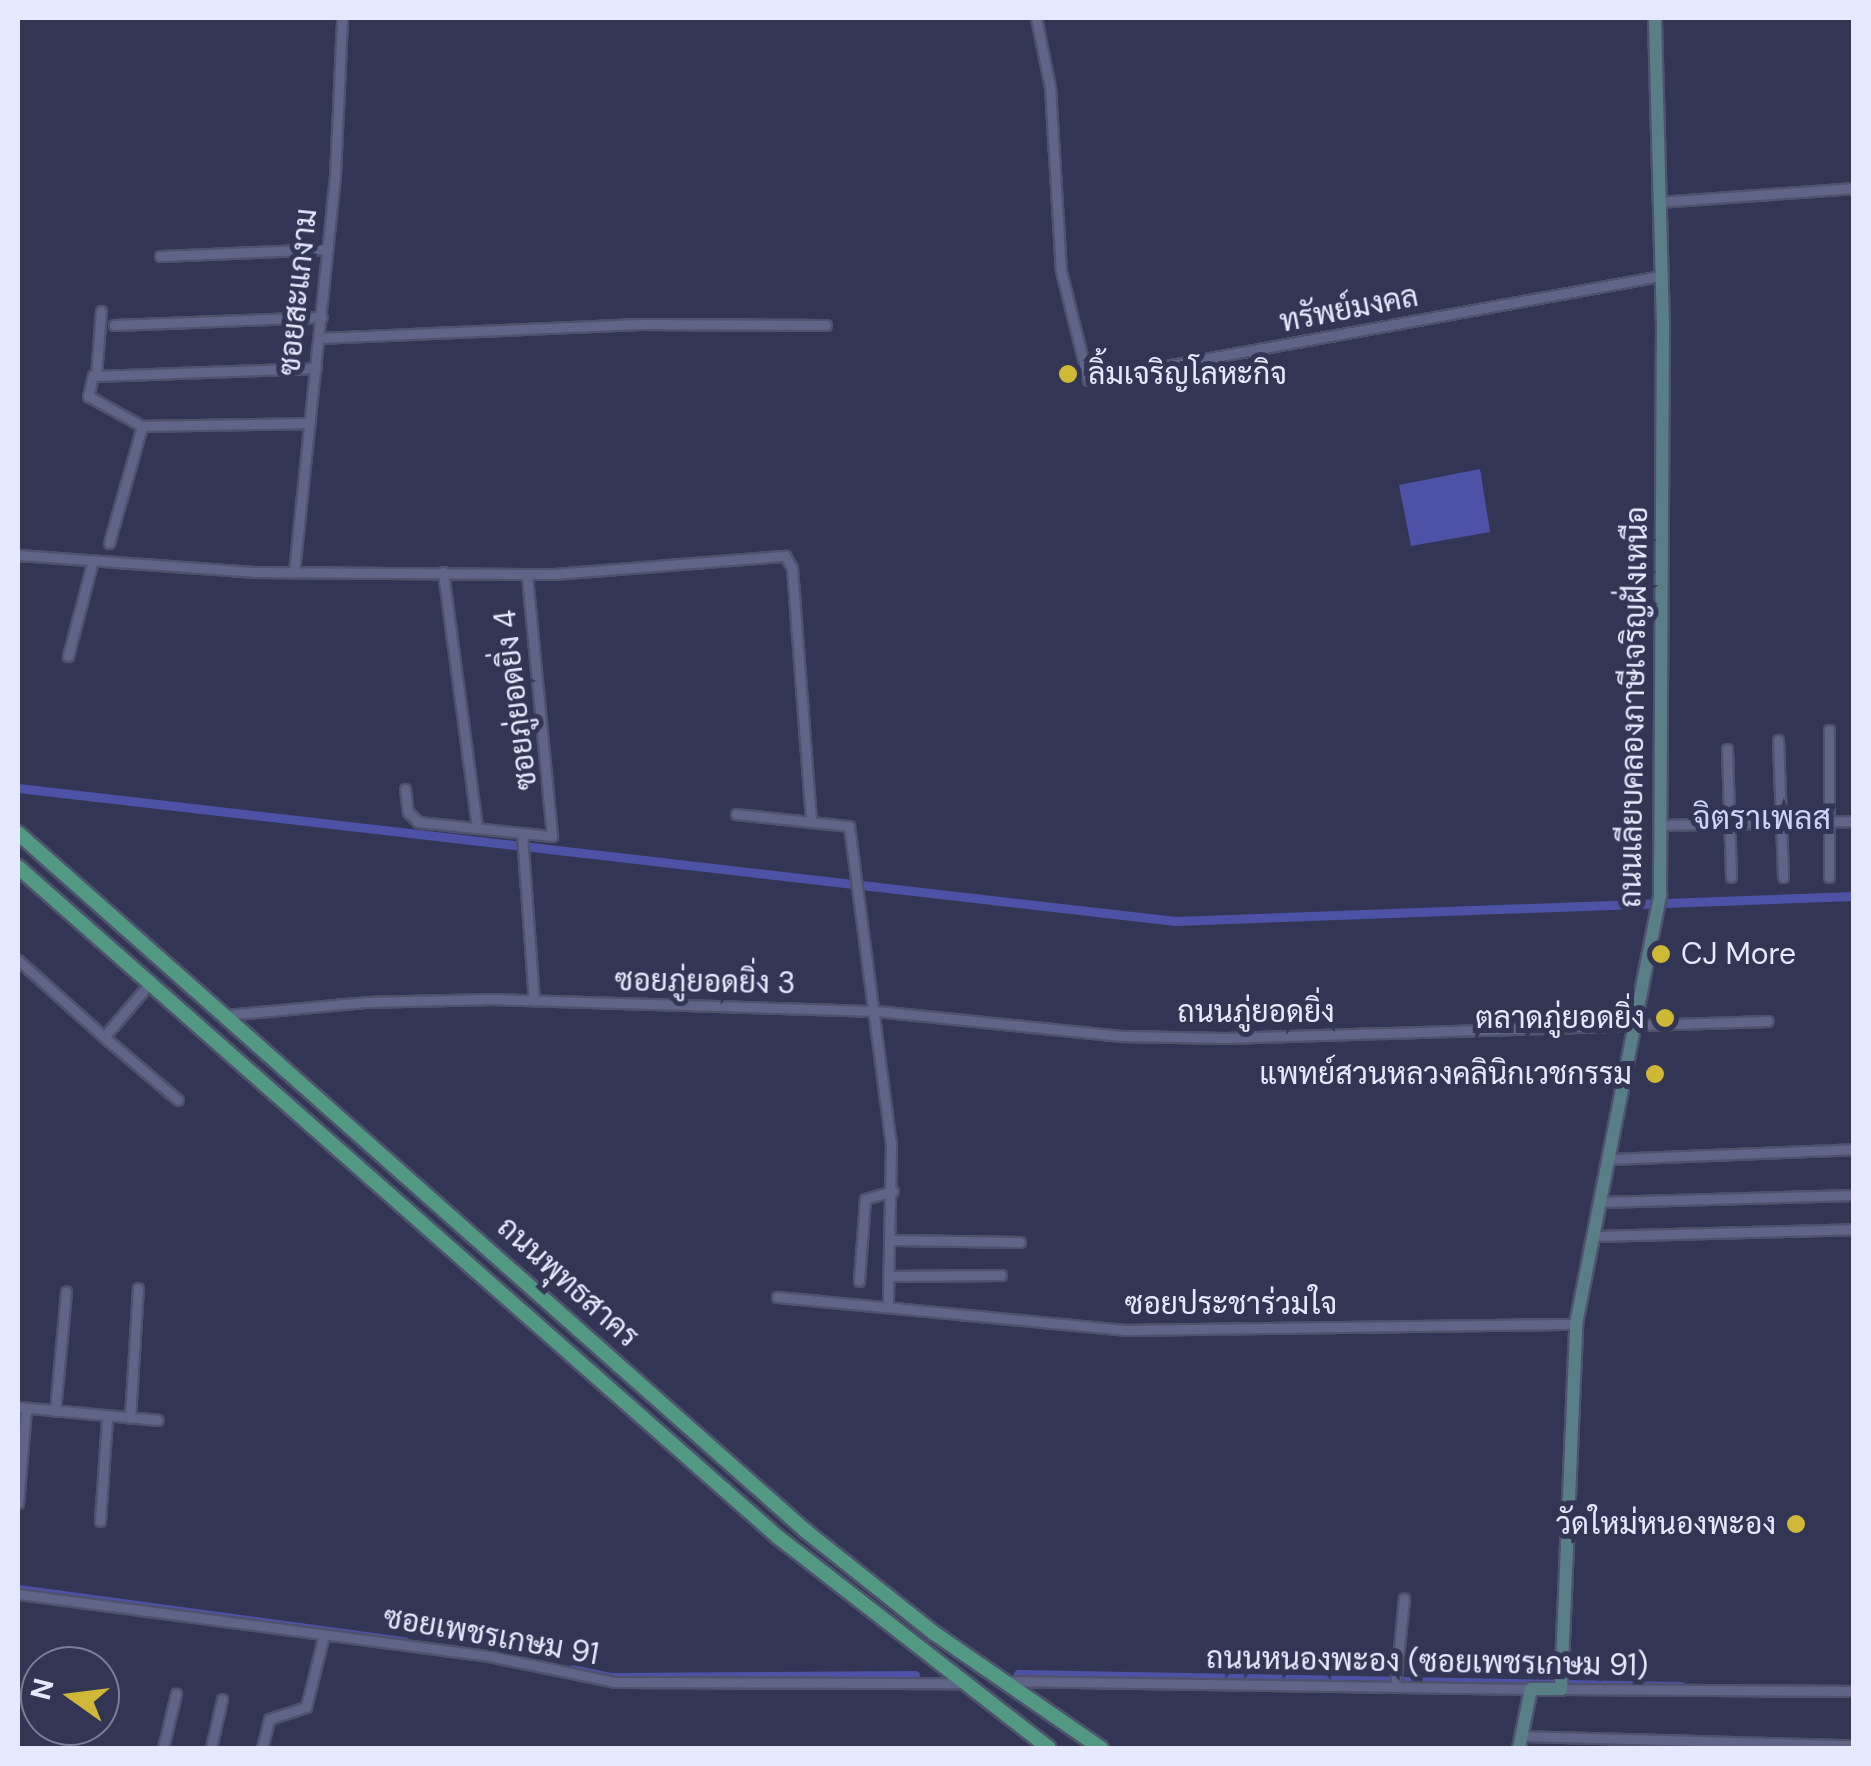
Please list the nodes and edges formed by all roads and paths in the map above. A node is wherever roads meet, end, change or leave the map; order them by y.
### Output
1 (342, 18) edge
2 (1036, 18) edge
3 (1655, 18) edge
4 (1854, 188) edge
5 (1659, 202) junction
6 (328, 249) junction
7 (160, 256) dead end
8 (1660, 276) junction
9 (100, 310) dead end
10 (322, 317) junction
11 (826, 324) dead end
12 (114, 325) dead end
13 (319, 338) junction
14 (316, 368) junction
15 (93, 375) junction
16 (310, 423) junction
17 (142, 426) junction
18 (109, 543) dead end
19 (18, 555) edge
20 (92, 564) junction
21 (294, 572) junction
22 (443, 572) junction
23 (527, 574) junction
24 (68, 656) dead end
25 (1829, 730) dead end
26 (1778, 740) dead end
27 (1727, 750) dead end
28 (405, 789) dead end
29 (736, 814) dead end
30 (810, 822) junction
31 (1828, 822) junction
32 (1854, 822) edge
33 (1779, 824) junction
34 (1730, 825) junction
35 (1662, 826) junction
36 (477, 827) junction
37 (18, 833) edge
38 (522, 834) junction
39 (18, 867) edge
40 (1731, 876) dead end
41 (1829, 876) dead end
42 (1783, 877) dead end
43 (18, 960) edge
44 (150, 983) junction
45 (534, 1001) junction
46 (876, 1012) junction
47 (224, 1016) junction
48 (1768, 1022) dead end
49 (1636, 1024) junction
50 (104, 1038) junction
51 (178, 1100) dead end
52 (1854, 1149) edge
53 (1610, 1158) junction
54 (893, 1191) junction
55 (1854, 1196) edge
56 (1601, 1202) junction
57 (1854, 1229) edge
58 (1595, 1236) junction
59 (893, 1240) junction
60 (1020, 1242) dead end
61 (1001, 1275) dead end
62 (890, 1276) junction
63 (859, 1281) dead end
64 (533, 1287) junction
65 (138, 1288) dead end
66 (66, 1292) dead end
67 (778, 1296) dead end
68 (888, 1304) junction
69 (513, 1309) junction
70 (1576, 1324) junction
71 (22, 1408) edge
72 (55, 1411) junction
73 (107, 1417) junction
74 (130, 1418) junction
75 (157, 1420) dead end
76 (20, 1436) edge
77 (18, 1503) edge
78 (100, 1521) dead end
79 (18, 1594) edge
80 (1404, 1598) dead end
81 (324, 1635) junction
82 (999, 1681) junction
83 (959, 1682) junction
84 (1395, 1687) junction
85 (1560, 1688) junction
86 (1531, 1689) junction
87 (1854, 1691) edge
88 (176, 1694) dead end
89 (222, 1699) dead end
90 (1520, 1742) edge
91 (1854, 1744) edge
92 (162, 1748) edge
93 (211, 1748) edge
94 (262, 1748) edge
95 (1049, 1748) edge
96 (1100, 1748) edge

1 - 6 street, ซอยสะแกงาม
2 - 8 street, ทรัพย์มงคล
3 - 5 main road, ถนนเลียบคลองภาษีเจริญฝั่งเหนือ
4 - 5 street
5 - 8 main road, ถนนเลียบคลองภาษีเจริญฝั่งเหนือ
6 - 7 street
6 - 10 street, ซอยสะแกงาม
8 - 35 main road, ถนนเลียบคลองภาษีเจริญฝั่งเหนือ
9 - 15 street
10 - 12 street
10 - 13 street, ซอยสะแกงาม
11 - 13 street
13 - 14 street, ซอยสะแกงาม
14 - 15 street
14 - 16 street, ซอยสะแกงาม
15 - 17 street
16 - 17 street
16 - 21 street, ซอยสะแกงาม
17 - 18 street
19 - 20 street
20 - 21 street
20 - 24 street
21 - 22 street
22 - 23 street
22 - 36 street
23 - 30 street
23 - 38 street, ซอยภู่ยอดยิ่ง 4
25 - 31 street
26 - 33 street
27 - 34 street
28 - 36 street
29 - 30 street
30 - 46 street
31 - 32 street
31 - 33 street
31 - 41 street
33 - 34 street
33 - 42 street
34 - 35 street
34 - 40 street
35 - 49 main road, ถนนเลียบคลองภาษีเจริญฝั่งเหนือ
36 - 38 street
37 - 47 main road, ถนนพุทธสาคร
38 - 45 street
39 - 44 main road, ถนนพุทธสาคร
43 - 50 street
44 - 50 street
44 - 69 main road, ถนนพุทธสาคร
45 - 46 street, ซอยภู่ยอดยิ่ง 3
45 - 47 street, ซอยภู่ยอดยิ่ง 3
46 - 49 street, ถนนภู่ยอดยิ่ง
46 - 54 street
47 - 64 main road, ถนนพุทธสาคร
48 - 49 street
49 - 53 main road, ถนนเลียบคลองภาษีเจริญฝั่งเหนือ
50 - 51 street
52 - 53 street
53 - 56 main road, ถนนเลียบคลองภาษีเจริญฝั่งเหนือ
54 - 59 street
54 - 63 street
55 - 56 street
56 - 58 main road, ถนนเลียบคลองภาษีเจริญฝั่งเหนือ
57 - 58 street
58 - 70 main road, ถนนเลียบคลองภาษีเจริญฝั่งเหนือ
59 - 60 street
59 - 62 street
61 - 62 street
62 - 68 street
64 - 69 main road
64 - 82 main road, ถนนพุทธสาคร
65 - 74 street
66 - 72 street
67 - 68 street, ซอยประชาร่วมใจ
68 - 70 street, ซอยประชาร่วมใจ
69 - 83 main road, ถนนพุทธสาคร
70 - 85 main road, ถนนเลียบคลองภาษีเจริญฝั่งเหนือ
71 - 72 street
71 - 76 street
72 - 73 street
73 - 74 street
73 - 78 street
74 - 75 street
76 - 77 street
79 - 81 street, ซอยเพชรเกษม 91
80 - 84 street
81 - 83 street, ซอยเพชรเกษม 91
81 - 94 street
82 - 84 street, ถนนหนองพะอง (ซอยเพชรเกษม 91)
82 - 96 main road, ถนนพุทธสาคร
83 - 95 main road, ถนนพุทธสาคร
84 - 86 street, ถนนหนองพะอง (ซอยเพชรเกษม 91)
85 - 86 main road, ถนนหนองพะอง (ซอยเพชรเกษม 91)
85 - 87 street, ถนนหนองพะอง (ซอยเพชรเกษม 91)
86 - 90 main road
88 - 92 street
89 - 93 street
90 - 91 street

